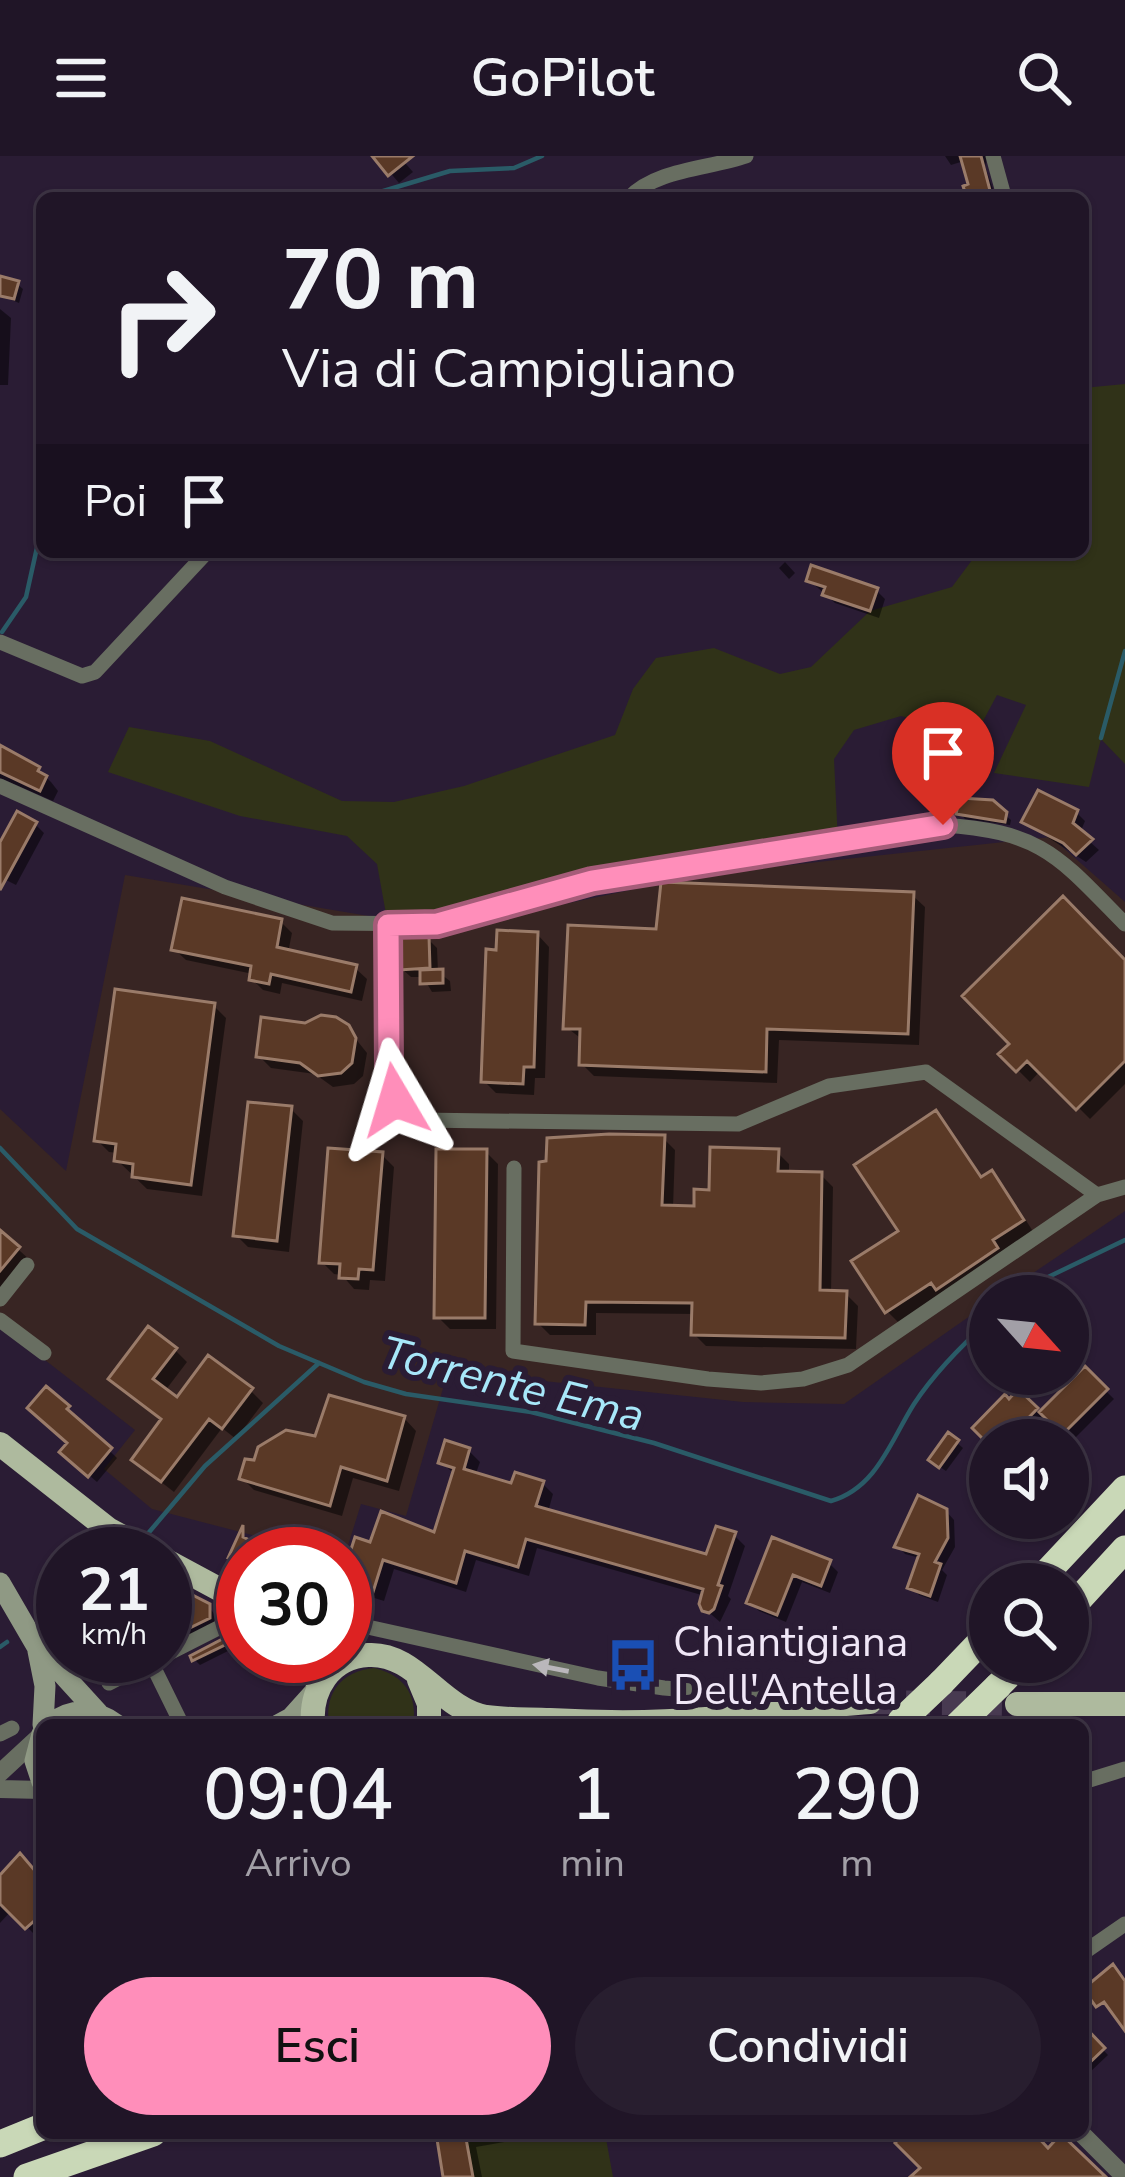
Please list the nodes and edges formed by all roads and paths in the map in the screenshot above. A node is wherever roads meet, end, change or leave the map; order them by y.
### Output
1 (746, 156) edge
2 (993, 156) edge
3 (637, 192) edge
4 (1003, 192) edge
5 (202, 558) edge
6 (3, 647) edge
7 (0, 786) edge
8 (1125, 924) edge
9 (388, 925) junction
10 (514, 1168) dead end
11 (1125, 1187) edge
12 (1097, 1195) junction
13 (27, 1265) dead end
14 (0, 1299) edge
15 (0, 1320) edge
16 (44, 1353) dead end
17 (0, 1444) edge
18 (1125, 1489) edge
19 (109, 1527) edge
20 (1125, 1549) edge
21 (1056, 1563) edge
22 (192, 1574) edge
23 (201, 1578) junction
24 (0, 1583) edge
25 (216, 1583) edge
26 (216, 1587) edge
27 (1089, 1588) edge
28 (372, 1629) edge
29 (36, 1644) edge
30 (433, 1644) junction
31 (969, 1654) edge
32 (372, 1655) edge
33 (398, 1662) junction
34 (44, 1683) edge
35 (73, 1683) edge
36 (168, 1683) edge
37 (317, 1683) edge
38 (321, 1683) edge
39 (1015, 1683) edge
40 (319, 1686) junction
41 (1010, 1699) junction
42 (870, 1702) tunnel mouth
43 (833, 1704) junction
44 (1123, 1704) edge
45 (44, 1719) edge
46 (60, 1719) edge
47 (107, 1719) edge
48 (180, 1719) edge
49 (289, 1719) edge
50 (314, 1719) edge
51 (428, 1719) edge
52 (536, 1719) edge
53 (705, 1719) edge
54 (801, 1719) edge
55 (903, 1719) edge
56 (970, 1719) edge
57 (1031, 1719) edge
58 (1088, 1719) edge
59 (36, 1738) edge
60 (1125, 1769) edge
61 (0, 1773) edge
62 (1089, 1780) edge
63 (36, 1786) edge
64 (0, 1789) edge
65 (1125, 1924) edge
66 (1089, 1949) edge
67 (36, 2130) edge
68 (136, 2139) edge
69 (1087, 2139) edge
70 (0, 2144) edge
71 (27, 2177) edge
72 (1125, 2177) edge

1 - 3 street
2 - 4 street
5 - 6 street
7 - 9 street
8 - 9 street
9 - 12 street
10 - 12 street
11 - 12 street
13 - 14 street
15 - 16 street
17 - 19 main road
18 - 21 highway
20 - 27 highway
22 - 23 main road
23 - 25 street
23 - 26 main road
24 - 29 main road
28 - 30 street
30 - 33 street
43 -> 30 street
31 - 55 highway, bridge
32 - 33 main road
33 - 51 main road
33 - 52 main road
34 - 45 main road
35 - 47 main road
36 - 48 street
37 - 40 main road
38 - 40 main road
39 - 41 highway
40 - 49 main road
40 - 50 main road
41 - 44 main road
41 - 56 highway, bridge
41 - 57 main road
42 - 43 main road
43 - 53 main road
43 - 54 main road
44 - 58 main road
46 - 47 main road
59 - 61 street
60 - 62 street
63 - 64 street
65 - 66 street
67 - 70 highway
68 - 71 highway
69 - 72 street

